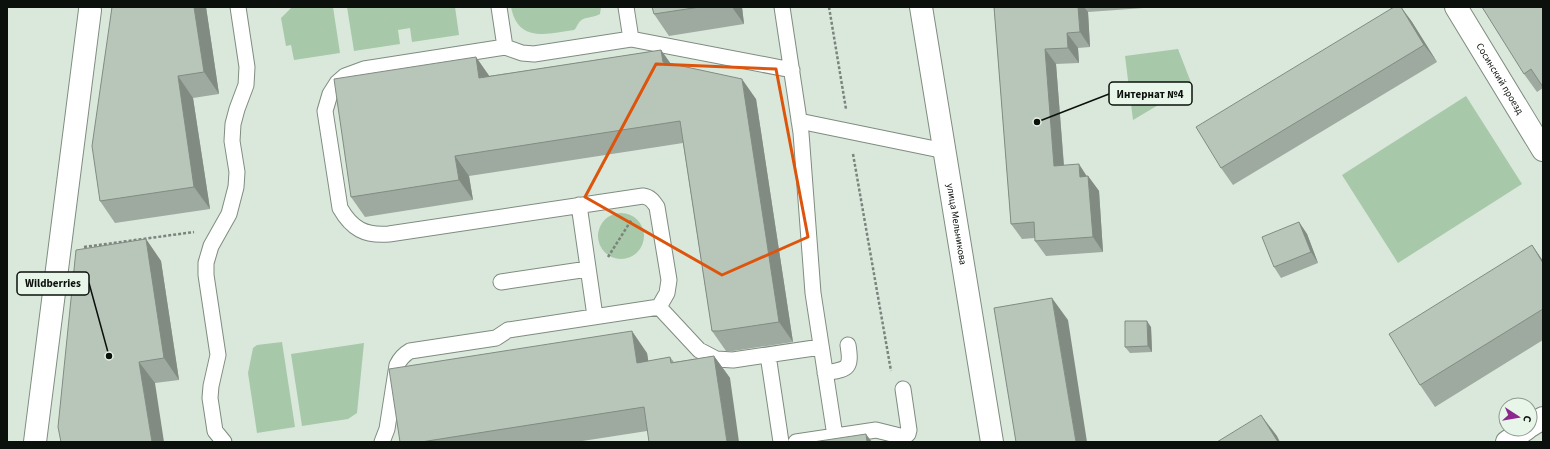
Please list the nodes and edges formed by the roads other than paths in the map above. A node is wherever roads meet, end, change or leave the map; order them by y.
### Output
1 (238, 7) edge
2 (499, 7) edge
3 (626, 7) edge
4 (782, 7) edge
5 (921, 7) edge
6 (1456, 7) edge
7 (91, 9) edge
8 (631, 39) junction
9 (505, 47) junction
10 (792, 70) junction
11 (799, 121) junction
12 (1543, 150) edge
13 (945, 151) junction
14 (579, 205) junction
15 (588, 268) junction
16 (501, 282) dead end
17 (659, 307) junction
18 (596, 316) junction
19 (848, 345) dead end
20 (821, 346) junction
21 (768, 355) junction
22 (825, 373) junction
23 (903, 389) road end
24 (834, 436) junction
25 (35, 442) edge
26 (224, 442) edge
27 (382, 442) edge
28 (781, 442) edge
29 (796, 442) edge
30 (992, 442) edge

1 - 26 lane
2 - 9 lane
3 - 8 lane
4 - 10 lane
5 - 13 street, улица Мельникова
6 - 12 street, Сосинский проезд
7 - 25 street
8 - 9 lane
8 - 10 lane
9 - 14 lane
10 - 11 lane
11 - 13 lane
11 - 20 lane
13 - 30 street, улица Мельникова
14 - 15 lane
14 - 17 lane
15 - 16 lane
15 - 18 lane
17 - 18 lane
17 - 21 lane
18 - 27 lane
19 - 22 lane
20 - 21 lane
20 - 22 lane
21 - 28 lane
22 - 24 lane
23 - 24 lane
24 - 29 lane

